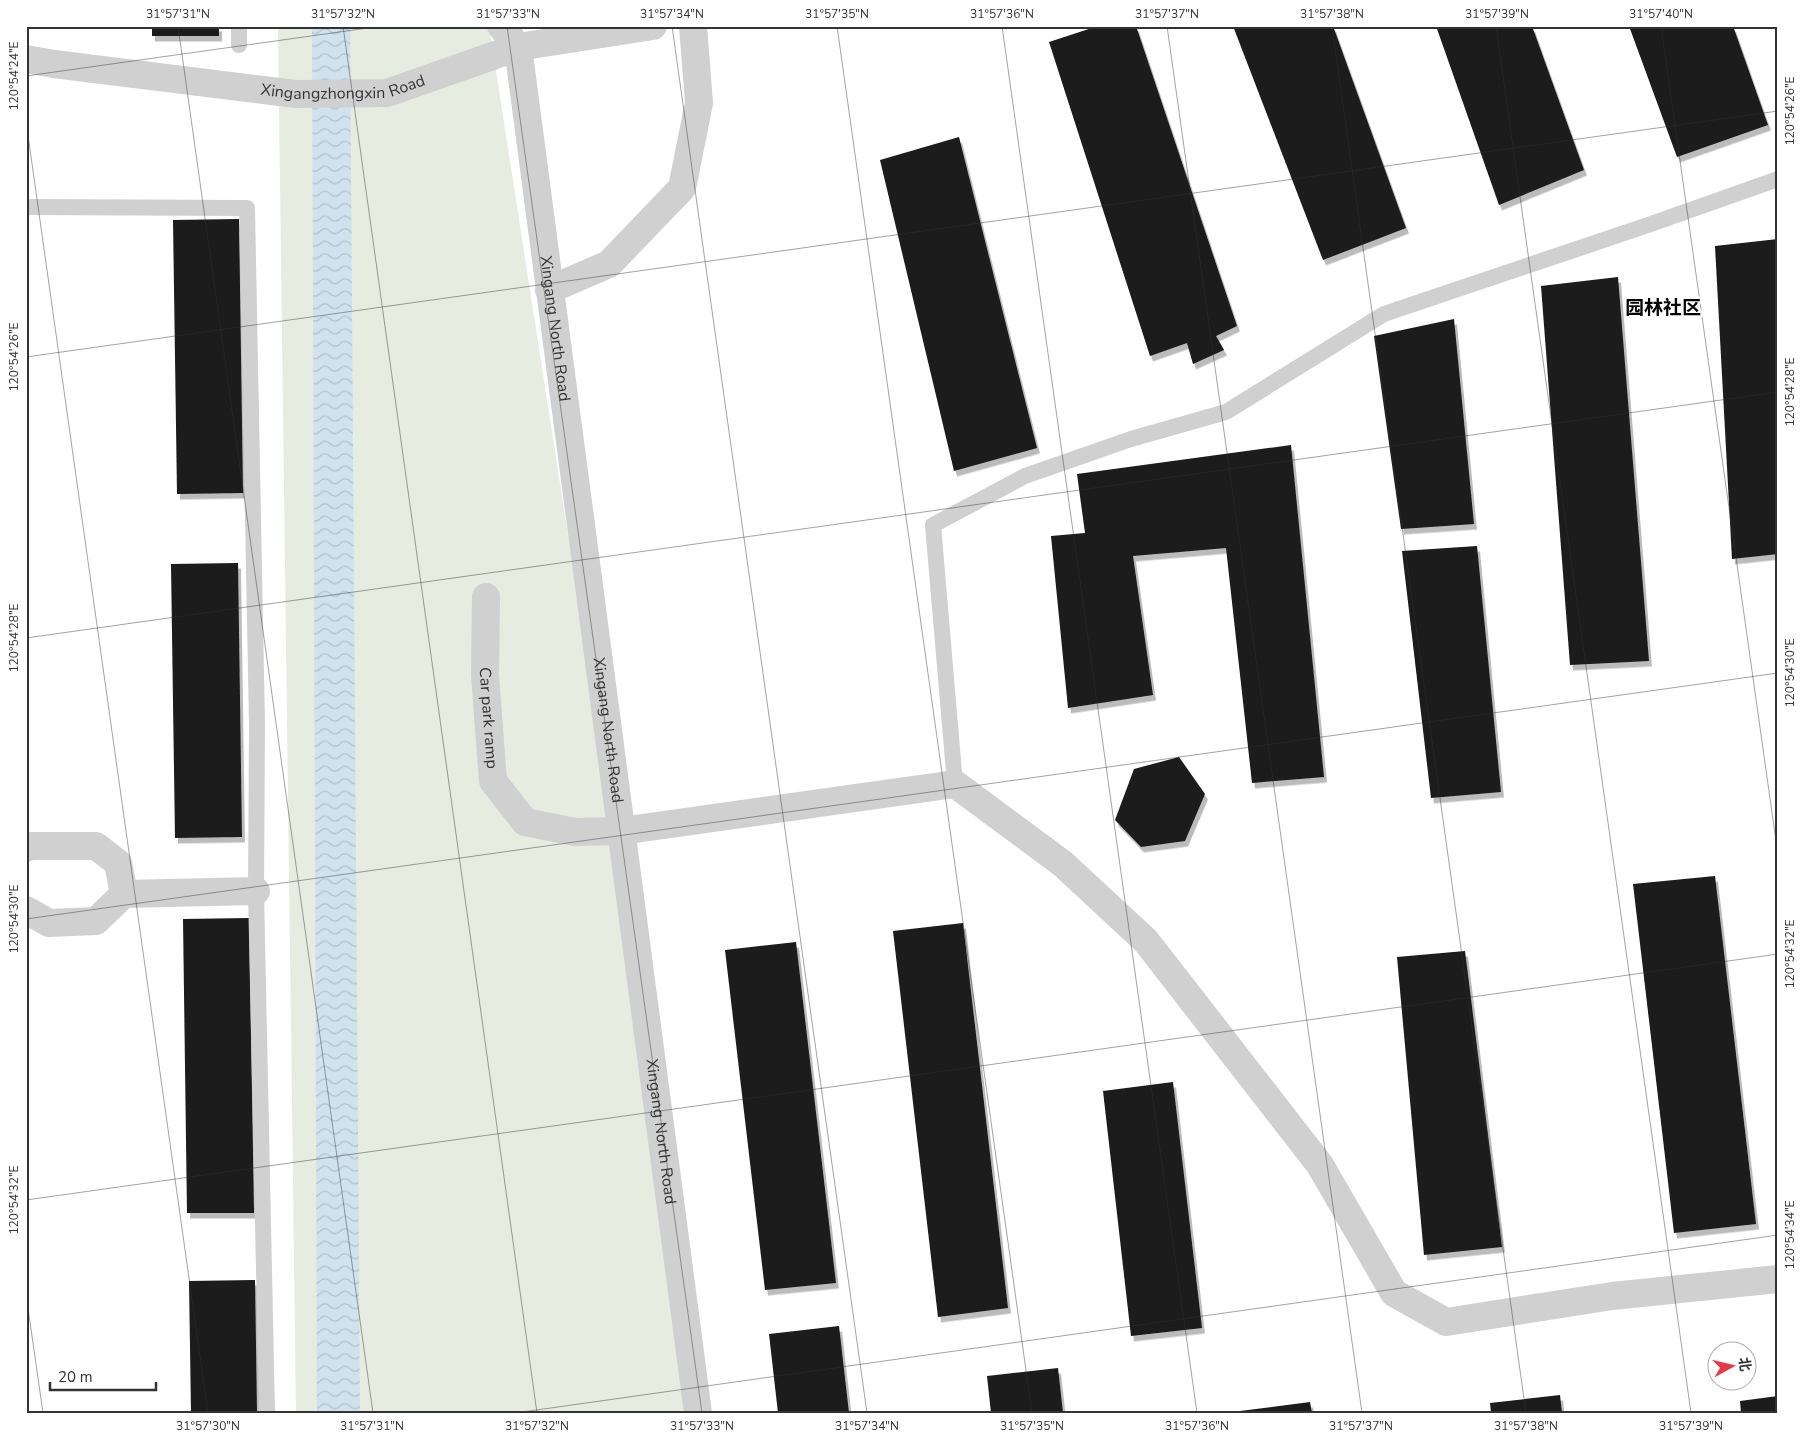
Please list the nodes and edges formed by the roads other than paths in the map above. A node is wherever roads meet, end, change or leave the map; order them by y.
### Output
1 (239, 26) edge
2 (653, 26) edge
3 (693, 26) edge
4 (509, 36) edge
5 (239, 45) dead end
6 (26, 59) edge
7 (1778, 179) edge
8 (26, 207) edge
9 (549, 290) junction
10 (486, 597) dead end
11 (955, 784) junction
12 (621, 831) junction
13 (26, 848) edge
14 (256, 892) junction
15 (124, 894) junction
16 (26, 910) edge
17 (1778, 1279) edge
18 (267, 1413) edge
19 (698, 1413) edge

1 - 5 lane
2 - 4 street, Xingangzhongxin Road
3 - 9 street
4 - 6 street, Xingangzhongxin Road
4 - 9 street, Xingang North Road
7 - 11 lane
8 - 14 lane
9 - 12 street, Xingang North Road
10 - 12 street, Car park ramp
11 - 12 street, Car park ramp
11 - 17 street
12 - 19 street, Xingang North Road
13 - 15 street
14 - 15 street
14 - 18 lane
15 - 16 street

